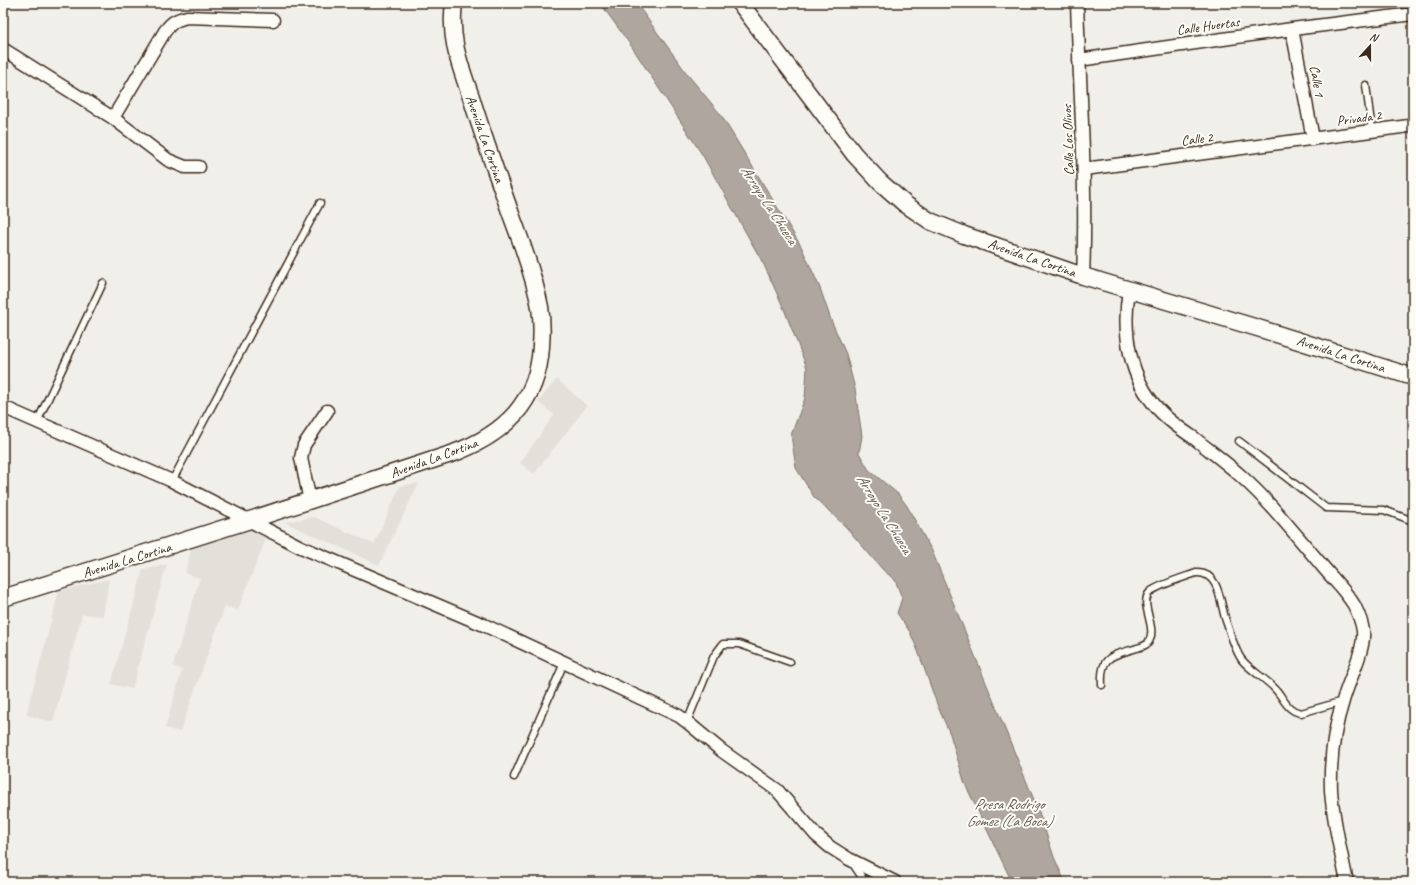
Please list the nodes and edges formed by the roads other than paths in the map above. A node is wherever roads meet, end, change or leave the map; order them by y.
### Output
1 (740, 3) edge
2 (1077, 3) edge
3 (453, 4) edge
4 (1413, 14) edge
5 (273, 20) dead end
6 (1292, 29) junction
7 (3, 49) edge
8 (1079, 60) junction
9 (1366, 85) dead end
10 (113, 118) junction
11 (1409, 126) dead end
12 (1372, 131) junction
13 (1313, 139) junction
14 (199, 167) dead end
15 (1084, 169) junction
16 (320, 203) dead end
17 (1083, 276) junction
18 (103, 283) dead end
19 (1129, 290) junction
20 (1413, 377) edge
21 (3, 407) edge
22 (327, 411) dead end
23 (37, 422) junction
24 (1239, 441) dead end
25 (172, 481) junction
26 (310, 501) junction
27 (250, 520) junction
28 (1413, 521) edge
29 (3, 598) edge
30 (790, 662) dead end
31 (564, 663) junction
32 (1102, 685) dead end
33 (1342, 701) junction
34 (687, 722) junction
35 (514, 777) dead end
36 (850, 859) junction
37 (865, 882) edge
38 (895, 882) edge
39 (1347, 882) edge

1 - 17 main road, Avenida La Cortina
2 - 8 street, Calle Los Olivos
3 - 26 main road, Avenida La Cortina
4 - 6 street, Calle Huertas
5 - 10 street
6 - 8 street, Calle Huertas
6 - 13 street, Calle 1
7 - 10 street
8 - 15 street, Calle Los Olivos
9 - 12 lane
10 - 14 street
11 - 12 street, Privada 2
12 - 13 street, Privada 2
13 - 15 street, Calle 2
15 - 17 street, Calle Los Olivos
16 - 25 lane
17 - 19 main road, Avenida La Cortina
18 - 23 lane
19 - 20 main road, Avenida La Cortina
19 - 33 street
21 - 23 street
22 - 26 street
23 - 25 street
24 - 28 lane
25 - 27 street
26 - 27 main road, Avenida La Cortina
27 - 29 main road, Avenida La Cortina
27 - 31 street
30 - 34 lane
31 - 34 street
31 - 35 lane
32 - 33 lane
33 - 39 street
34 - 36 street
36 - 37 lane
36 - 38 street

